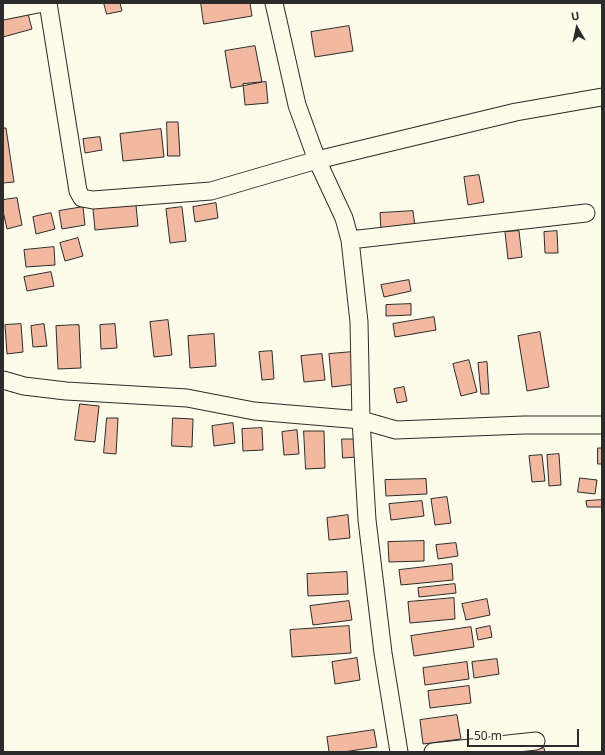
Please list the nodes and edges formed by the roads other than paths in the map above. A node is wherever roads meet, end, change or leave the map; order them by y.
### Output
1 (43, 3) edge
2 (48, 3) edge
3 (274, 3) edge
4 (3, 11) edge
5 (602, 97) edge
6 (317, 160) junction
7 (586, 213) dead end
8 (350, 240) junction
9 (3, 380) edge
10 (361, 420) junction
11 (602, 425) edge
12 (536, 741) dead end
13 (399, 752) edge
14 (433, 752) edge

1 - 4 street
2 - 6 street
3 - 6 street
5 - 6 street
6 - 8 street
7 - 8 street
8 - 10 street
9 - 10 street
10 - 11 street
10 - 13 street
12 - 14 street

